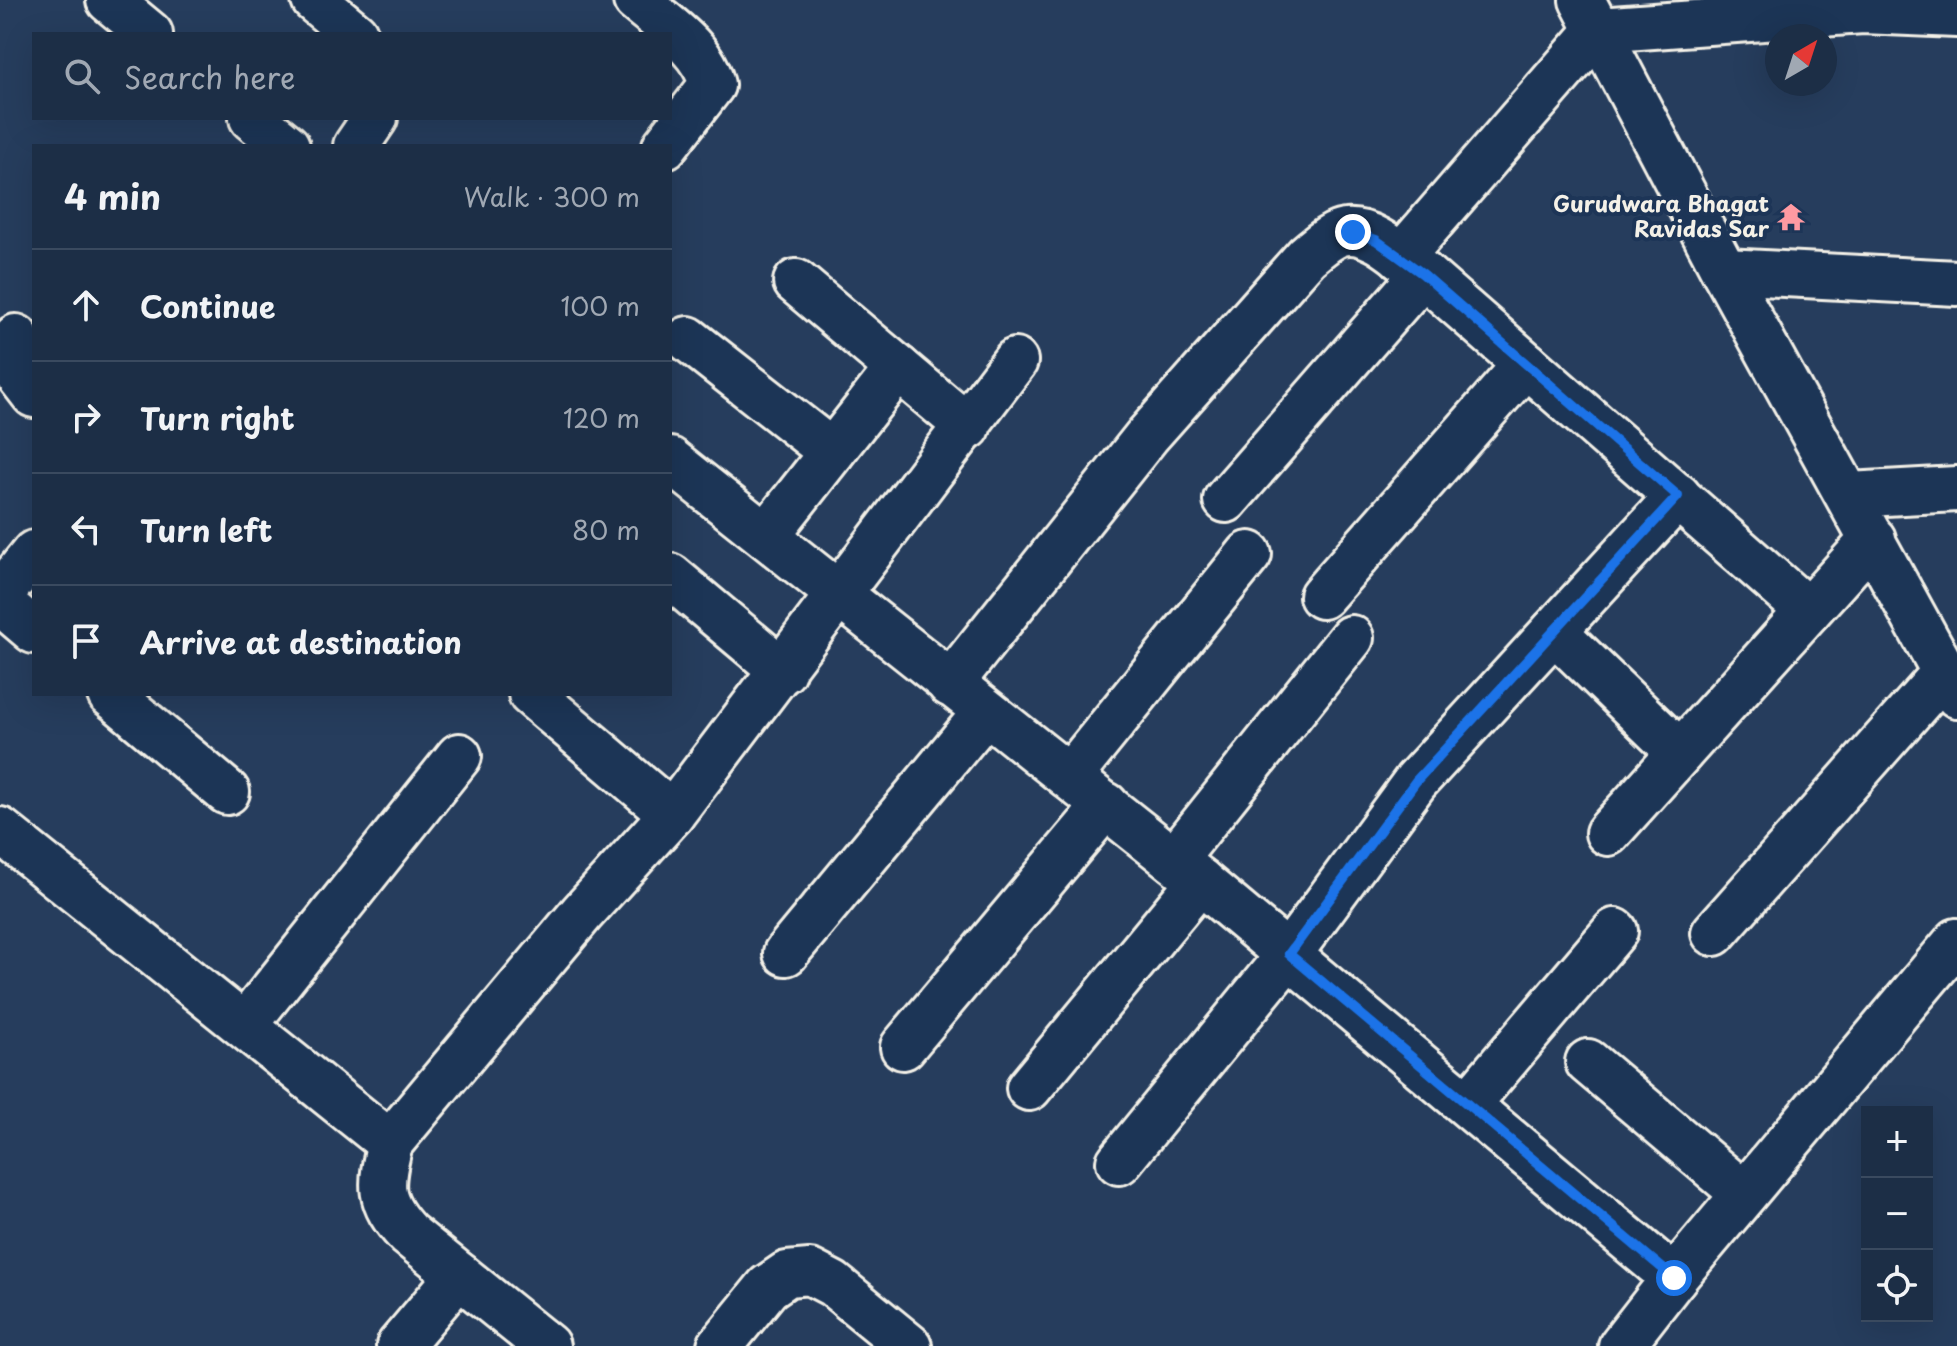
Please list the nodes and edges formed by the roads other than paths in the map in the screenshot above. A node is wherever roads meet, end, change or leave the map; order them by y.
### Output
1 (109, 0) edge
2 (314, 0) edge
3 (636, 0) edge
4 (1803, 8) edge
5 (1590, 15) edge
6 (1957, 15) edge
7 (148, 32) edge
8 (353, 32) edge
9 (254, 120) edge
10 (374, 120) edge
11 (284, 144) edge
12 (357, 144) edge
13 (667, 144) edge
14 (1412, 266) junction
15 (1724, 271) junction
16 (796, 282) dead end
17 (1957, 283) edge
18 (17, 325) edge
19 (688, 339) dead end
20 (1015, 361) dead end
21 (1526, 364) junction
22 (898, 368) junction
23 (32, 392) edge
24 (968, 427) junction
25 (832, 452) junction
26 (672, 462) edge
27 (1957, 489) edge
28 (1849, 495) junction
29 (1678, 496) junction
30 (1226, 500) dead end
31 (767, 535) junction
32 (1873, 539) junction
33 (1249, 554) dead end
34 (11, 574) edge
35 (672, 578) edge
36 (841, 594) junction
37 (1322, 596) dead end
38 (1808, 611) junction
39 (32, 626) edge
40 (1554, 631) junction
41 (1351, 638) dead end
42 (783, 671) junction
43 (950, 684) junction
44 (1951, 684) edge
45 (112, 696) edge
46 (533, 696) edge
47 (985, 713) junction
48 (1680, 753) junction
49 (459, 756) dead end
50 (1070, 776) junction
51 (227, 792) dead end
52 (1106, 805) junction
53 (672, 814) junction
54 (0, 830) edge
55 (1608, 833) dead end
56 (1187, 871) junction
57 (1615, 931) dead end
58 (1714, 933) dead end
59 (1957, 941) edge
60 (786, 953) dead end
61 (1289, 954) junction
62 (245, 1025) junction
63 (903, 1047) dead end
64 (1588, 1062) dead end
65 (1029, 1088) dead end
66 (1468, 1104) junction
67 (390, 1143) junction
68 (1119, 1162) dead end
69 (1744, 1194) junction
70 (459, 1275) junction
71 (1674, 1278) junction
72 (399, 1346) edge
73 (547, 1346) edge
74 (720, 1346) edge
75 (909, 1346) edge
76 (1621, 1346) edge

1 - 7 street
2 - 8 street
3 - 13 street
4 - 5 street
4 - 6 street
5 - 14 street
5 - 15 street
9 - 11 street
10 - 12 street
14 - 21 street
14 - 30 street
14 - 43 street
15 - 17 street
15 - 28 street
16 - 22 street
18 - 23 street
19 - 25 street
20 - 24 street
21 - 29 street
21 - 37 street
22 - 24 street
22 - 25 street
24 - 36 street
25 - 31 street
26 - 31 street
27 - 28 street
28 - 32 street
29 - 38 street
29 - 40 street
31 - 36 street
32 - 38 street
32 - 44 street
33 - 50 street
34 - 39 street
35 - 42 street
36 - 42 street
36 - 43 street
38 - 48 street
40 - 48 street
40 - 61 street
41 - 56 street
42 - 53 street
43 - 47 street
44 - 58 street
45 - 51 street
46 - 53 street
47 - 50 street
47 - 60 street
48 - 55 street
49 - 62 street
50 - 52 street
52 - 56 street
52 - 63 street
53 - 67 street
54 - 62 street
56 - 61 street
56 - 65 street
57 - 66 street
59 - 69 street
61 - 66 street
61 - 68 street
62 - 67 street
64 - 69 street
66 - 71 street
67 - 70 street
69 - 71 street
70 - 72 street
70 - 73 street
71 - 76 street
74 - 75 street

